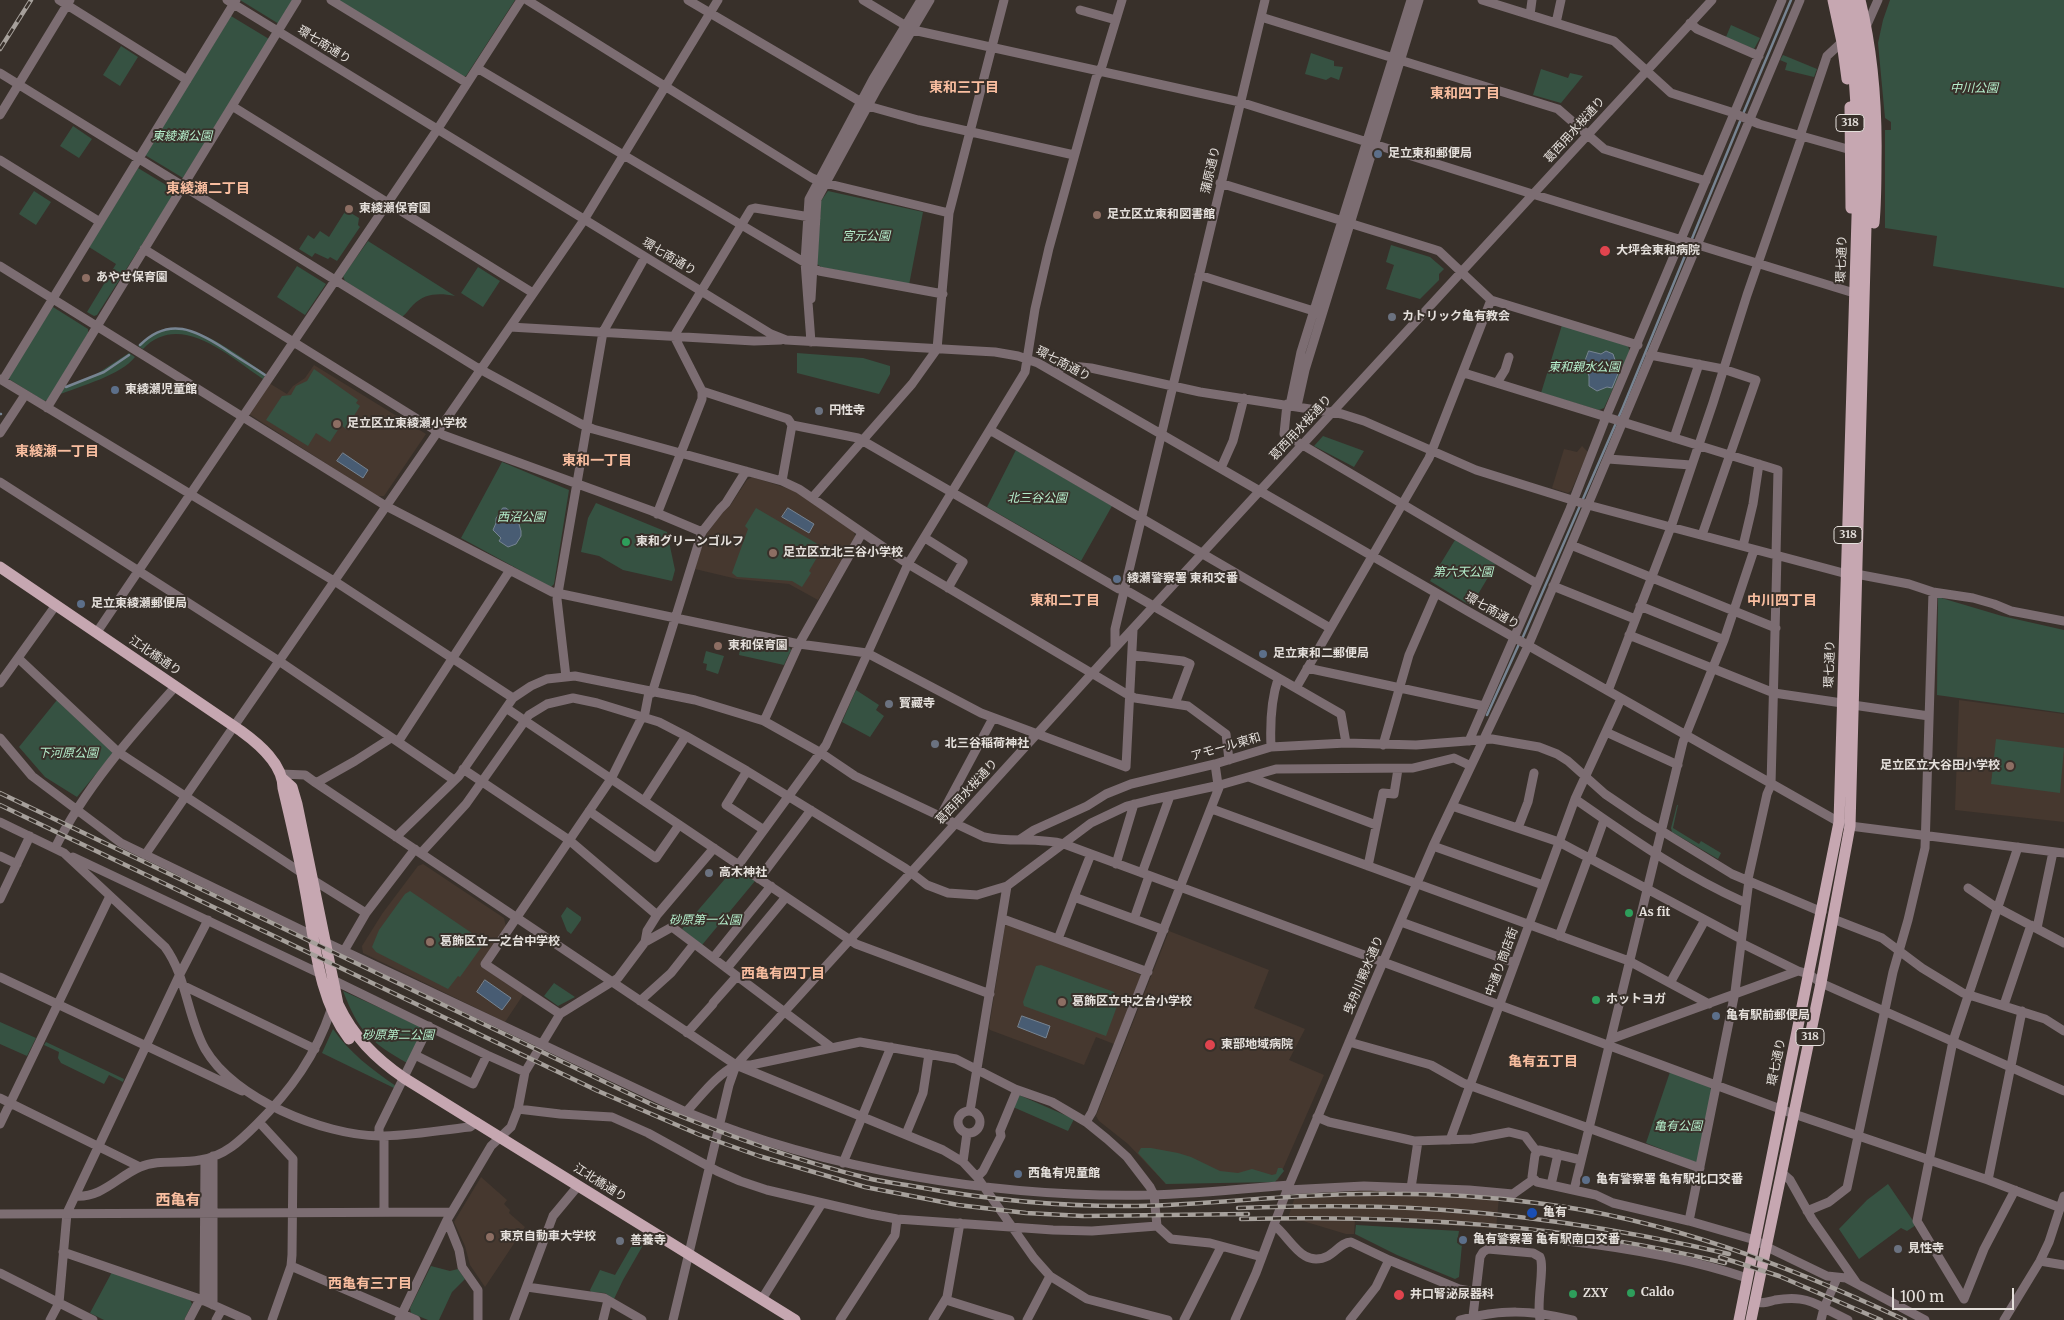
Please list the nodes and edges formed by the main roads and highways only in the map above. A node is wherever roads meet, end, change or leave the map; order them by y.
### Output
1 (1833, 0) edge
2 (1841, 0) edge
3 (1850, 0) edge
4 (1860, 0) edge
5 (1863, 178) junction
6 (1856, 247) junction
7 (1867, 254) junction
8 (0, 567) edge
9 (1851, 574) junction
10 (282, 776) junction
11 (1844, 824) junction
12 (391, 1069) junction
13 (795, 1320) edge
14 (1739, 1320) edge
15 (1751, 1320) edge

1 - 6 main road, 318
2 - 5 main road, 環七通り / 318
3 - 5 main road, 環七通り / 318
4 - 7 main road, 318
5 - 6 main road, 環七通り / 318
5 - 7 main road, 環七通り / 318
6 - 9 main road, 環七通り / 318
7 - 9 main road, 環七通り / 318
8 - 10 main road, 江北橋通り
9 - 11 main road, 環七通り / 318
10 - 12 main road, 江北橋通り
10 - 12 main road, 江北橋通り
11 - 14 main road, 環七通り / 318
11 - 15 main road, 環七通り / 318
12 - 13 main road, 江北橋通り

